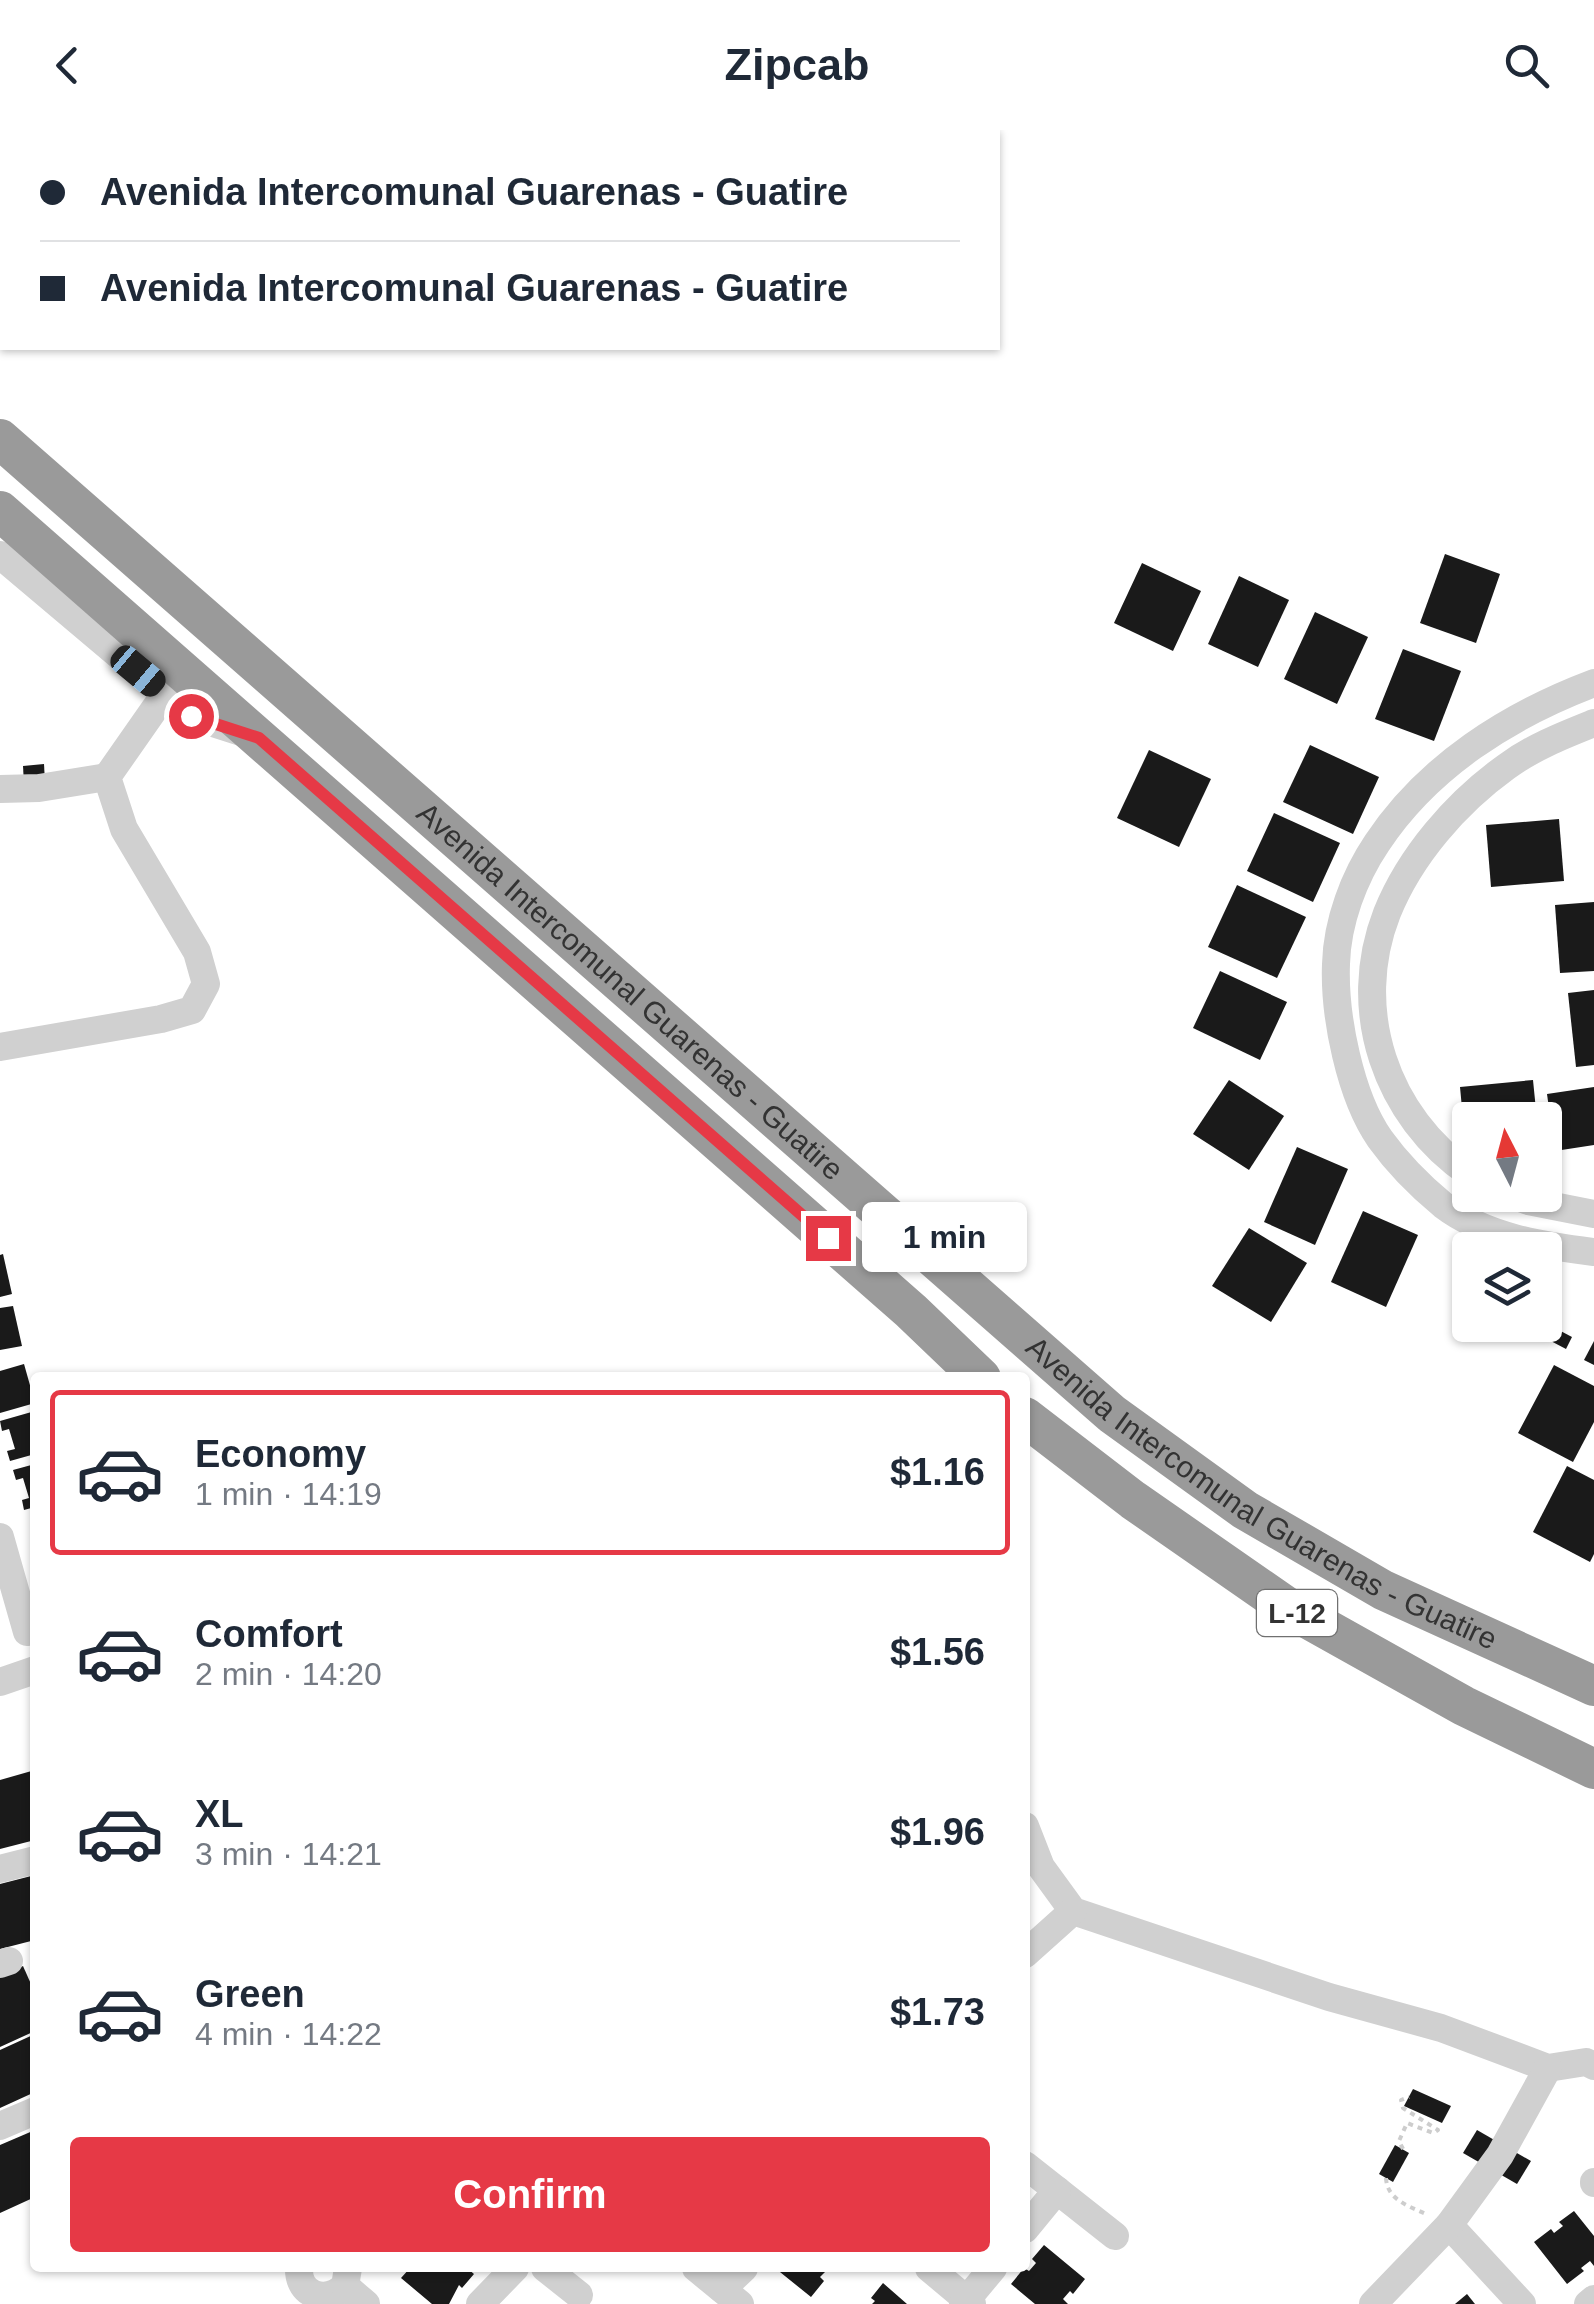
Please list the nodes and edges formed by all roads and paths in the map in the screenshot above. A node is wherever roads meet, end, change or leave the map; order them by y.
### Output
1 (0, 439) edge
2 (0, 511) edge
3 (0, 555) edge
4 (1594, 683) edge
5 (165, 694) junction
6 (1594, 722) edge
7 (259, 738) junction
8 (108, 776) junction
9 (0, 788) edge
10 (0, 1047) edge
11 (1452, 1162) edge
12 (1562, 1208) edge
13 (1594, 1214) edge
14 (1594, 1252) edge
15 (975, 1372) edge
16 (1030, 1421) edge
17 (0, 1537) edge
18 (27, 1632) dead end
19 (30, 1672) edge
20 (0, 1682) edge
21 (1594, 1686) edge
22 (1594, 1768) edge
23 (1030, 1839) edge
24 (30, 1861) edge
25 (0, 1870) edge
26 (1073, 1912) junction
27 (1030, 1950) edge
28 (1594, 2066) edge
29 (1548, 2068) junction
30 (1409, 2097) dead end
31 (30, 2112) edge
32 (0, 2126) edge
33 (1403, 2149) dead end
34 (1030, 2169) edge
35 (1386, 2178) dead end
36 (1058, 2190) junction
37 (1030, 2223) edge
38 (1449, 2225) junction
39 (1115, 2236) dead end
40 (299, 2272) edge
41 (511, 2272) edge
42 (551, 2272) edge
43 (701, 2272) edge
44 (742, 2272) edge
45 (933, 2272) edge
46 (990, 2272) edge
47 (353, 2286) edge
48 (578, 2295) dead end
49 (731, 2296) edge
50 (967, 2302) edge
51 (480, 2304) edge
52 (1374, 2304) edge
53 (1522, 2304) edge

1 - 21 highway, Avenida Intercomunal Guarenas - Guatire / L-12
2 - 7 highway, Avenida Intercomunal Guarenas - Guatire
3 - 5 street, Avenida Intercomunal Guarenas - Guatire
4 - 14 street
5 - 7 street, Avenida Intercomunal Guarenas - Guatire
5 - 8 street
6 - 11 street
7 - 15 highway, Avenida Intercomunal Guarenas - Guatire
8 - 9 street
8 - 10 street
12 - 13 street
16 - 22 highway, L-12
17 - 18 street
19 - 20 street
23 - 26 street
24 - 25 street
26 - 27 street
26 - 29 street
28 - 29 street
29 - 38 street
30 - 33 path
31 - 32 street
34 - 36 street
35 - 38 path
36 - 37 street
36 - 39 street
38 - 52 street
38 - 53 street
40 - 47 street
41 - 51 street
42 - 48 street
43 - 49 street
44 - 49 street
45 - 50 street
46 - 50 street

